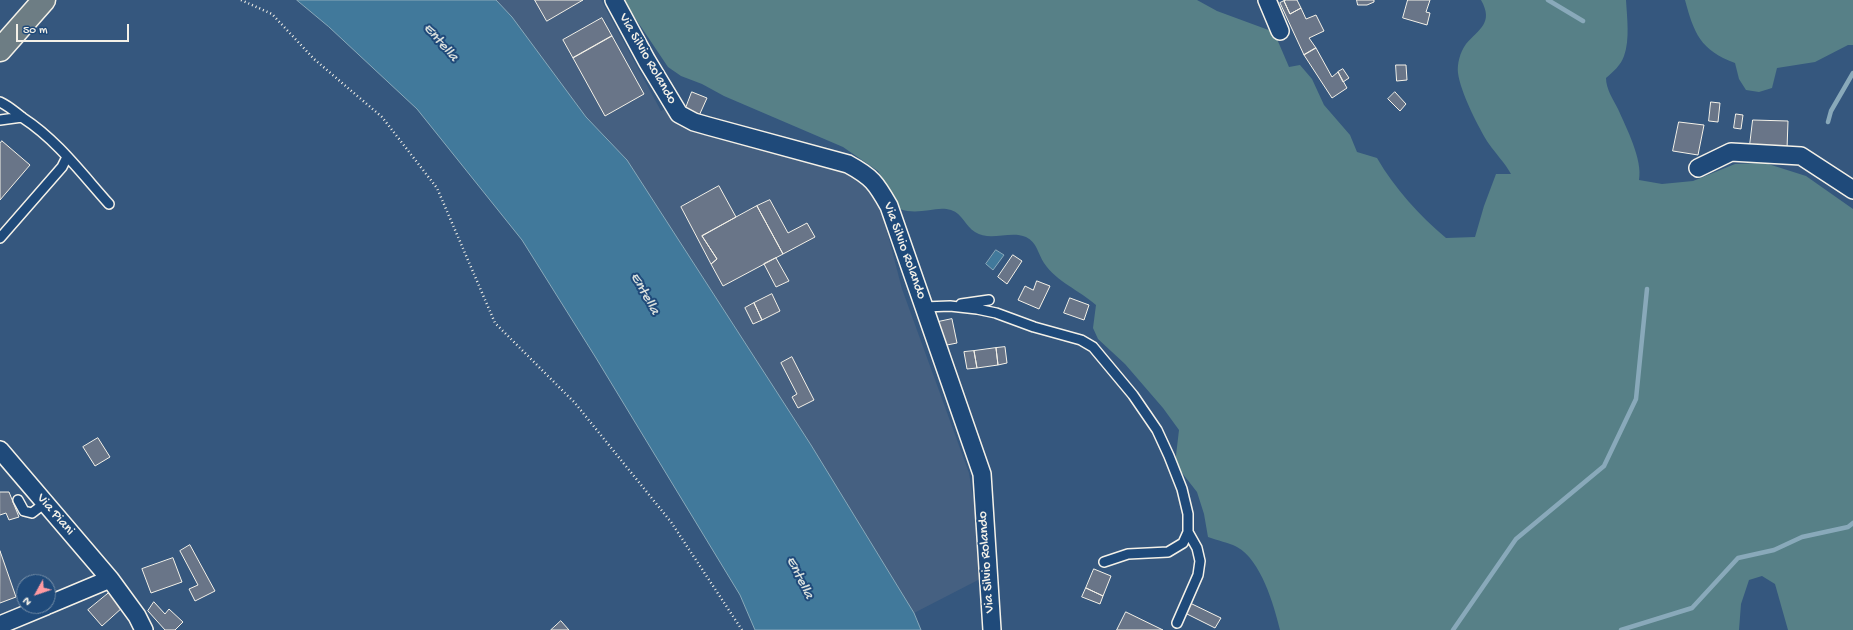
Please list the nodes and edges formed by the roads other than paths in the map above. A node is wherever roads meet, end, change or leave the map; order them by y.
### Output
1 (44, 0) edge
2 (614, 0) edge
3 (1267, 0) edge
4 (1280, 31) dead end
5 (0, 50) edge
6 (0, 96) edge
7 (3, 104) edge
8 (22, 117) junction
9 (0, 120) edge
10 (66, 157) junction
11 (1698, 168) dead end
12 (1853, 190) edge
13 (108, 204) dead end
14 (0, 238) edge
15 (989, 300) dead end
16 (950, 306) junction
17 (924, 307) junction
18 (0, 450) edge
19 (18, 500) dead end
20 (45, 503) junction
21 (1188, 532) junction
22 (1104, 562) dead end
23 (110, 578) junction
24 (56, 602) edge
25 (27, 614) edge
26 (1177, 623) dead end
27 (0, 625) edge
28 (144, 630) edge
29 (992, 630) edge

1 - 5 main road
2 - 17 street, Via Silvio Rolando
3 - 4 street
6 - 7 lane
7 - 8 lane
8 - 9 lane
8 - 10 lane
10 - 13 lane
10 - 14 lane
11 - 12 street
15 - 16 lane
16 - 17 lane
16 - 21 lane
17 - 29 street, Via Silvio Rolando
18 - 20 street, Via Piani
19 - 20 lane
20 - 23 street, Via Piani
21 - 22 lane
21 - 26 lane
23 - 24 street
23 - 28 street, Via Piani
25 - 27 street

